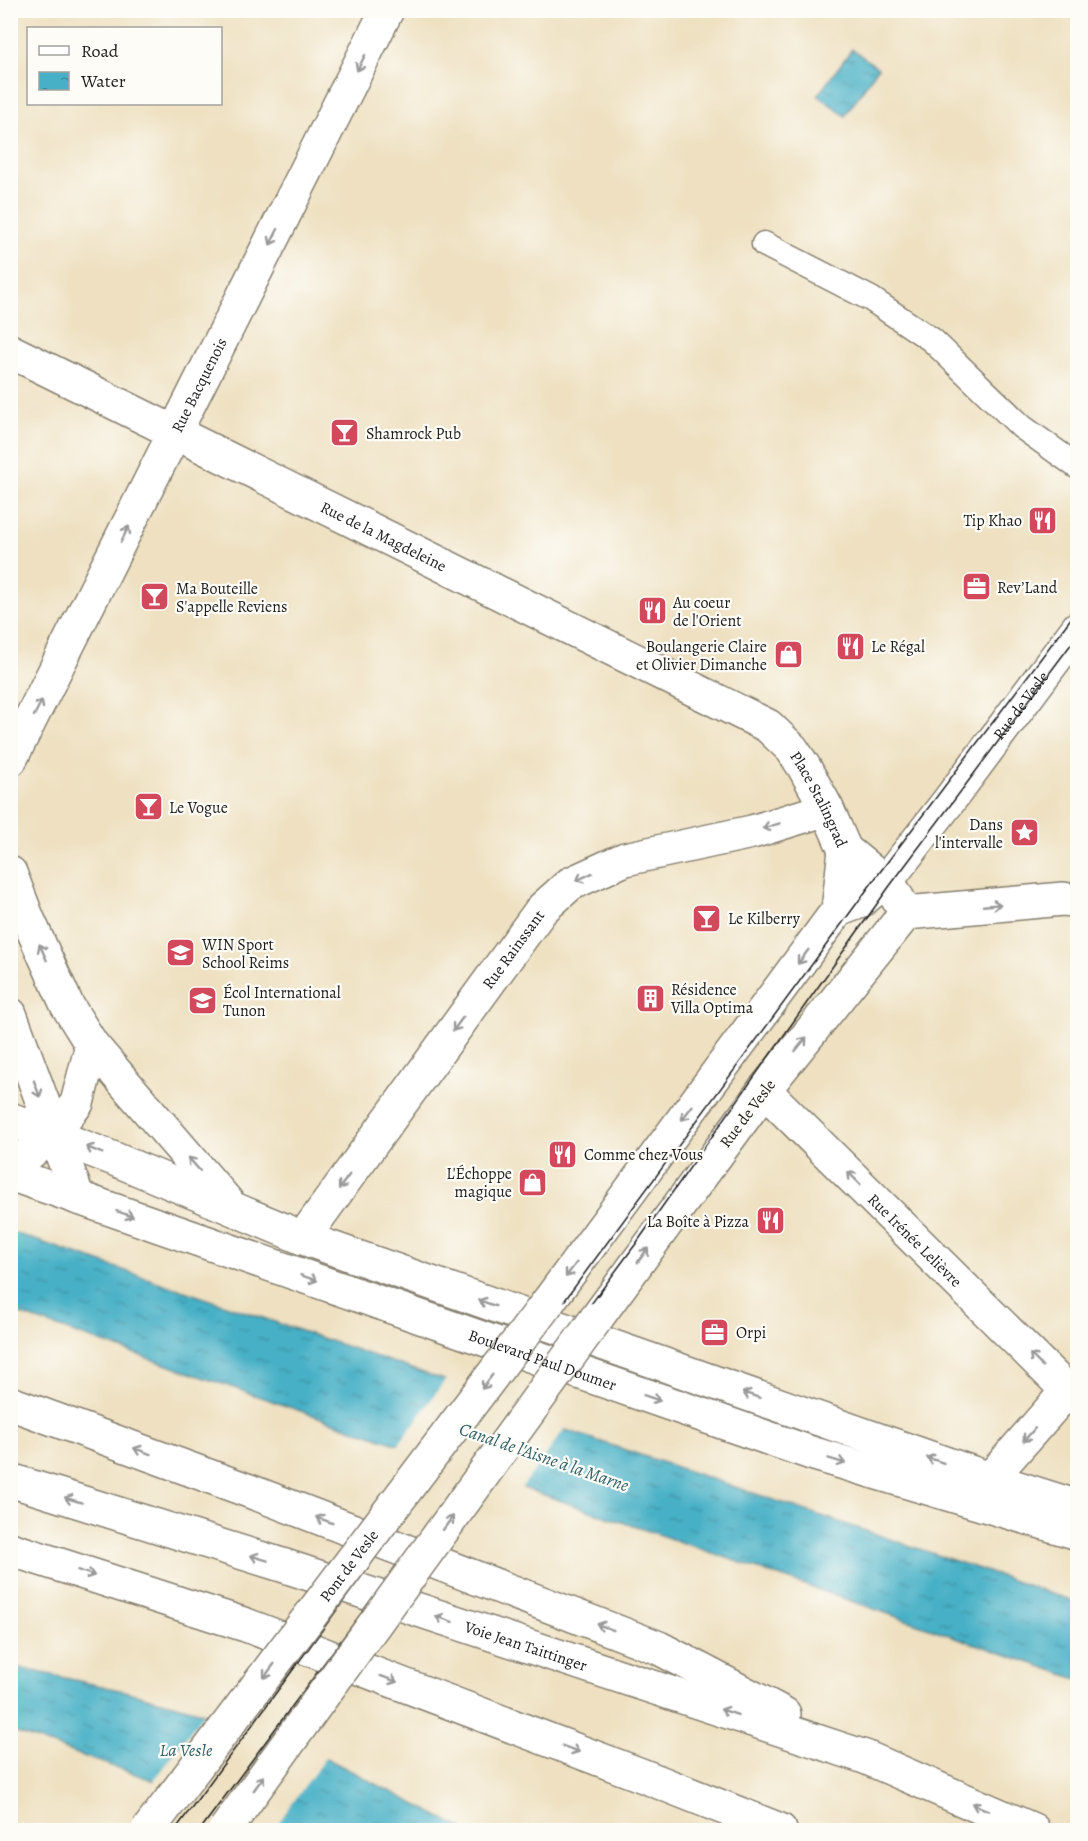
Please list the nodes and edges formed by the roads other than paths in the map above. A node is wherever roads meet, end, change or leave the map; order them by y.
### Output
1 (387, 10) edge
2 (764, 244) dead end
3 (10, 351) edge
4 (176, 432) junction
5 (1077, 467) edge
6 (1077, 628) edge
7 (756, 720) joint
8 (10, 760) edge
9 (827, 809) junction
10 (845, 850) junction
11 (10, 873) edge
12 (887, 880) junction
13 (1077, 901) edge
14 (838, 910) junction
15 (906, 913) junction
16 (10, 1014) edge
17 (92, 1045) junction
18 (764, 1090) junction
19 (10, 1119) edge
20 (53, 1134) junction
21 (10, 1169) edge
22 (10, 1174) edge
23 (78, 1198) junction
24 (232, 1208) junction
25 (303, 1238) junction
26 (548, 1302) joint
27 (1072, 1396) edge
28 (10, 1403) edge
29 (990, 1479) junction
30 (10, 1480) edge
31 (1077, 1507) edge
32 (1077, 1533) edge
33 (10, 1549) edge
34 (864, 1757) junction
35 (148, 1830) edge
36 (225, 1830) edge
37 (780, 1830) edge
38 (1034, 1830) edge

1 -> 4 main road, Rue Bacquenois
2 - 5 lane
3 - 4 main road, Rue de la Magdeleine
4 - 7 main road, Rue de la Magdeleine
8 -> 4 main road, Rue Bacquenois
6 - 12 main road, Rue de Vesle
7 - 9 main road, Place Stalingrad
9 - 10 main road, Place Stalingrad
9 -> 25 main road, Rue Rainssant
10 - 12 main road, Place Stalingrad
10 - 14 main road, Rue de Vesle
17 -> 11 main road
12 - 14 main road, Rue de Vesle
12 - 15 main road, Place Stalingrad
15 -> 13 main road
14 -> 26 main road, Rue de Vesle
18 -> 15 main road, Rue de Vesle
16 -> 20 main road
17 - 20 main road
24 -> 17 main road
27 -> 18 main road, Rue Irénée Lelièvre
36 -> 18 main road, Rue de Vesle, bridge
19 - 20 main road, Boulevard Paul Doumer
20 - 21 main road
20 - 23 main road
24 -> 20 main road, Boulevard Paul Doumer
22 - 23 main road, Boulevard Paul Doumer
23 -> 32 main road, Boulevard Paul Doumer
24 - 25 main road, Boulevard Paul Doumer
29 -> 25 main road, Boulevard Paul Doumer
26 -> 35 main road, Pont de Vesle, bridge
27 -> 29 main road, Rue Irénée Lelièvre
34 -> 28 main road
29 - 31 main road, Boulevard Paul Doumer
34 -> 30 main road, Voie Jean Taittinger
33 -> 37 main road
38 -> 34 main road, Voie Jean Taittinger

